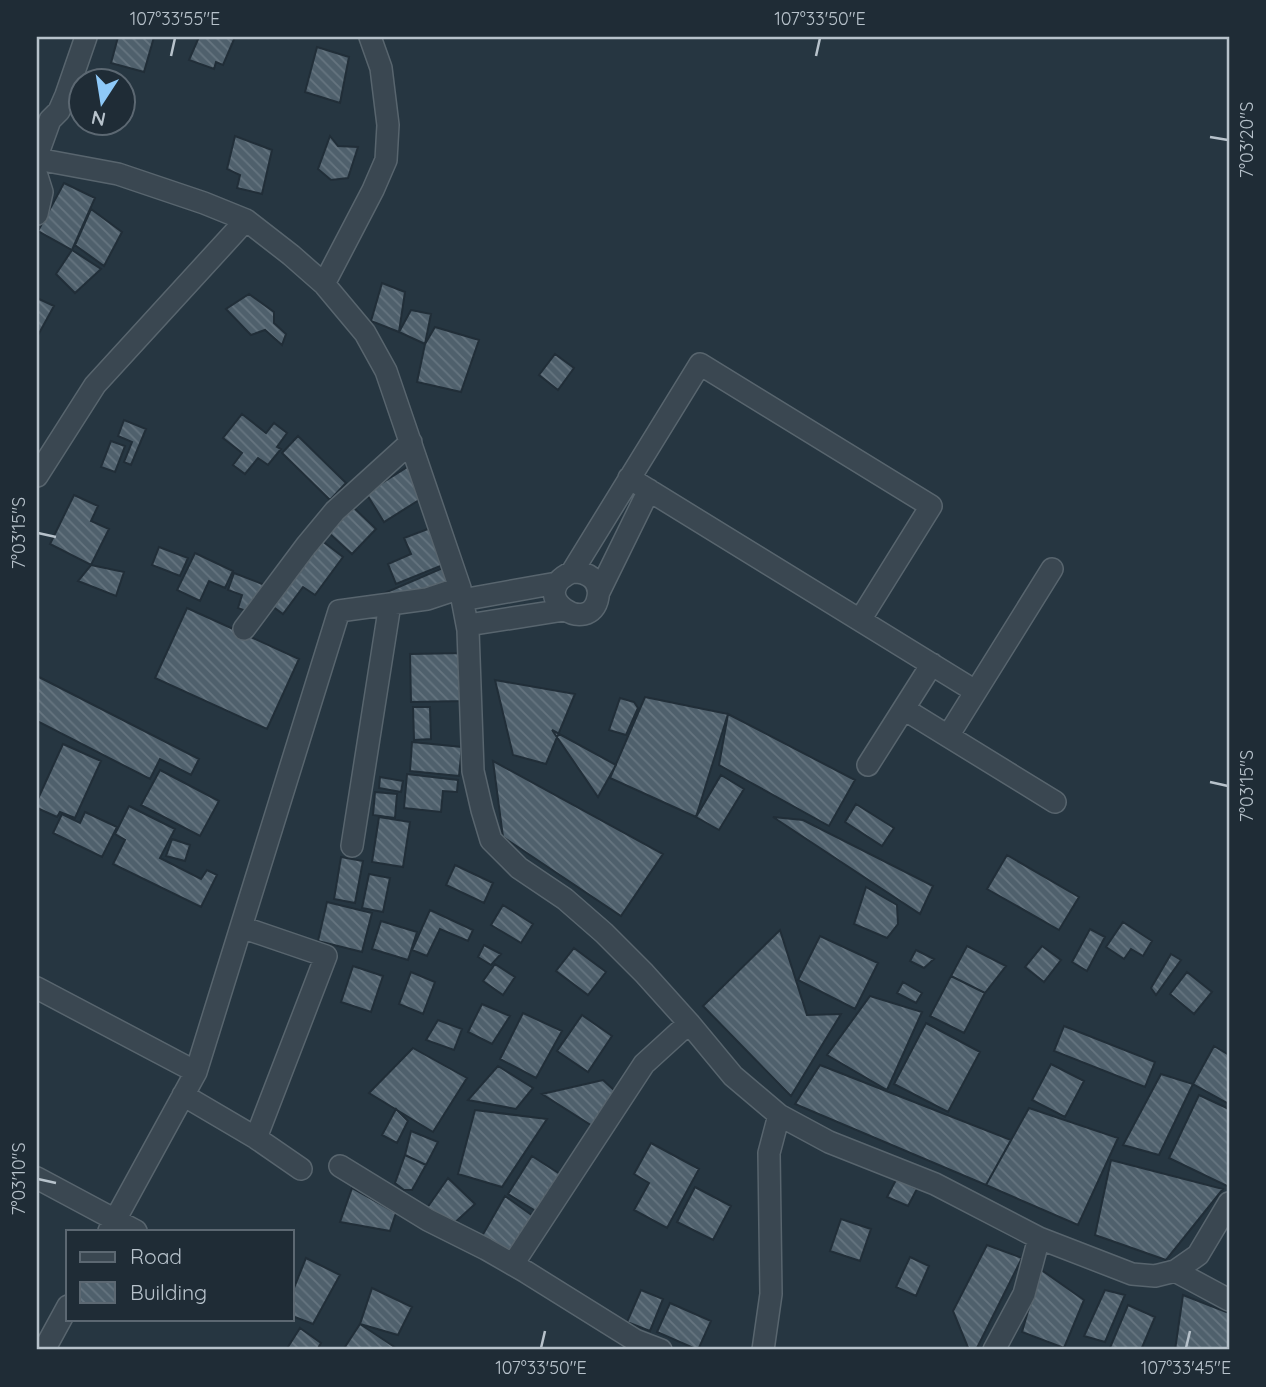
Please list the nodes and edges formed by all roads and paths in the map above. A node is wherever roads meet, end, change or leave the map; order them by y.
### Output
1 (86, 37) edge
2 (370, 37) edge
3 (37, 158) edge
4 (37, 176) edge
5 (37, 214) edge
6 (246, 220) junction
7 (324, 284) junction
8 (411, 442) junction
9 (37, 476) edge
10 (629, 478) junction
11 (649, 490) junction
12 (1052, 569) dead end
13 (564, 578) junction
14 (599, 592) junction
15 (461, 594) junction
16 (390, 604) junction
17 (564, 610) junction
18 (860, 620) junction
19 (468, 625) junction
20 (244, 629) dead end
21 (932, 664) junction
22 (975, 691) junction
23 (904, 709) junction
24 (948, 736) junction
25 (868, 765) dead end
26 (1055, 802) dead end
27 (352, 846) dead end
28 (241, 927) junction
29 (37, 988) edge
30 (689, 1023) junction
31 (195, 1072) junction
32 (183, 1095) junction
33 (779, 1115) junction
34 (256, 1138) junction
35 (340, 1166) dead end
36 (301, 1169) dead end
37 (37, 1178) edge
38 (1229, 1203) edge
39 (112, 1225) edge
40 (132, 1230) edge
41 (1039, 1238) junction
42 (513, 1264) junction
43 (1175, 1271) junction
44 (1229, 1300) edge
45 (66, 1311) edge
46 (51, 1348) edge
47 (999, 1348) edge
48 (661, 1350) edge
49 (762, 1350) edge

1 - 3 street
2 - 7 street
3 - 6 street
4 - 5 street
6 - 7 street
6 - 9 street
7 - 8 street
8 - 15 street
8 - 20 street
10 - 11 street
10 - 13 street
10 - 18 street
11 - 14 street
11 - 18 street
12 - 22 street
13 - 14 street
13 - 15 street
13 - 17 street
14 - 17 street
15 - 16 street
15 - 19 street
16 - 27 street
16 - 28 street
17 - 19 street
18 - 21 street
19 - 30 street
21 - 22 street
21 - 23 street
22 - 24 street
23 - 24 street
23 - 25 street
24 - 26 street
28 - 31 street
28 - 34 street
29 - 31 street
30 - 33 street
30 - 42 street
31 - 32 street
32 - 34 street
32 - 39 street
33 - 41 street
33 - 49 street
34 - 36 street
35 - 42 street
37 - 39 street
38 - 43 street
39 - 40 street
41 - 43 street
41 - 47 street
42 - 48 street
43 - 44 street
45 - 46 street

